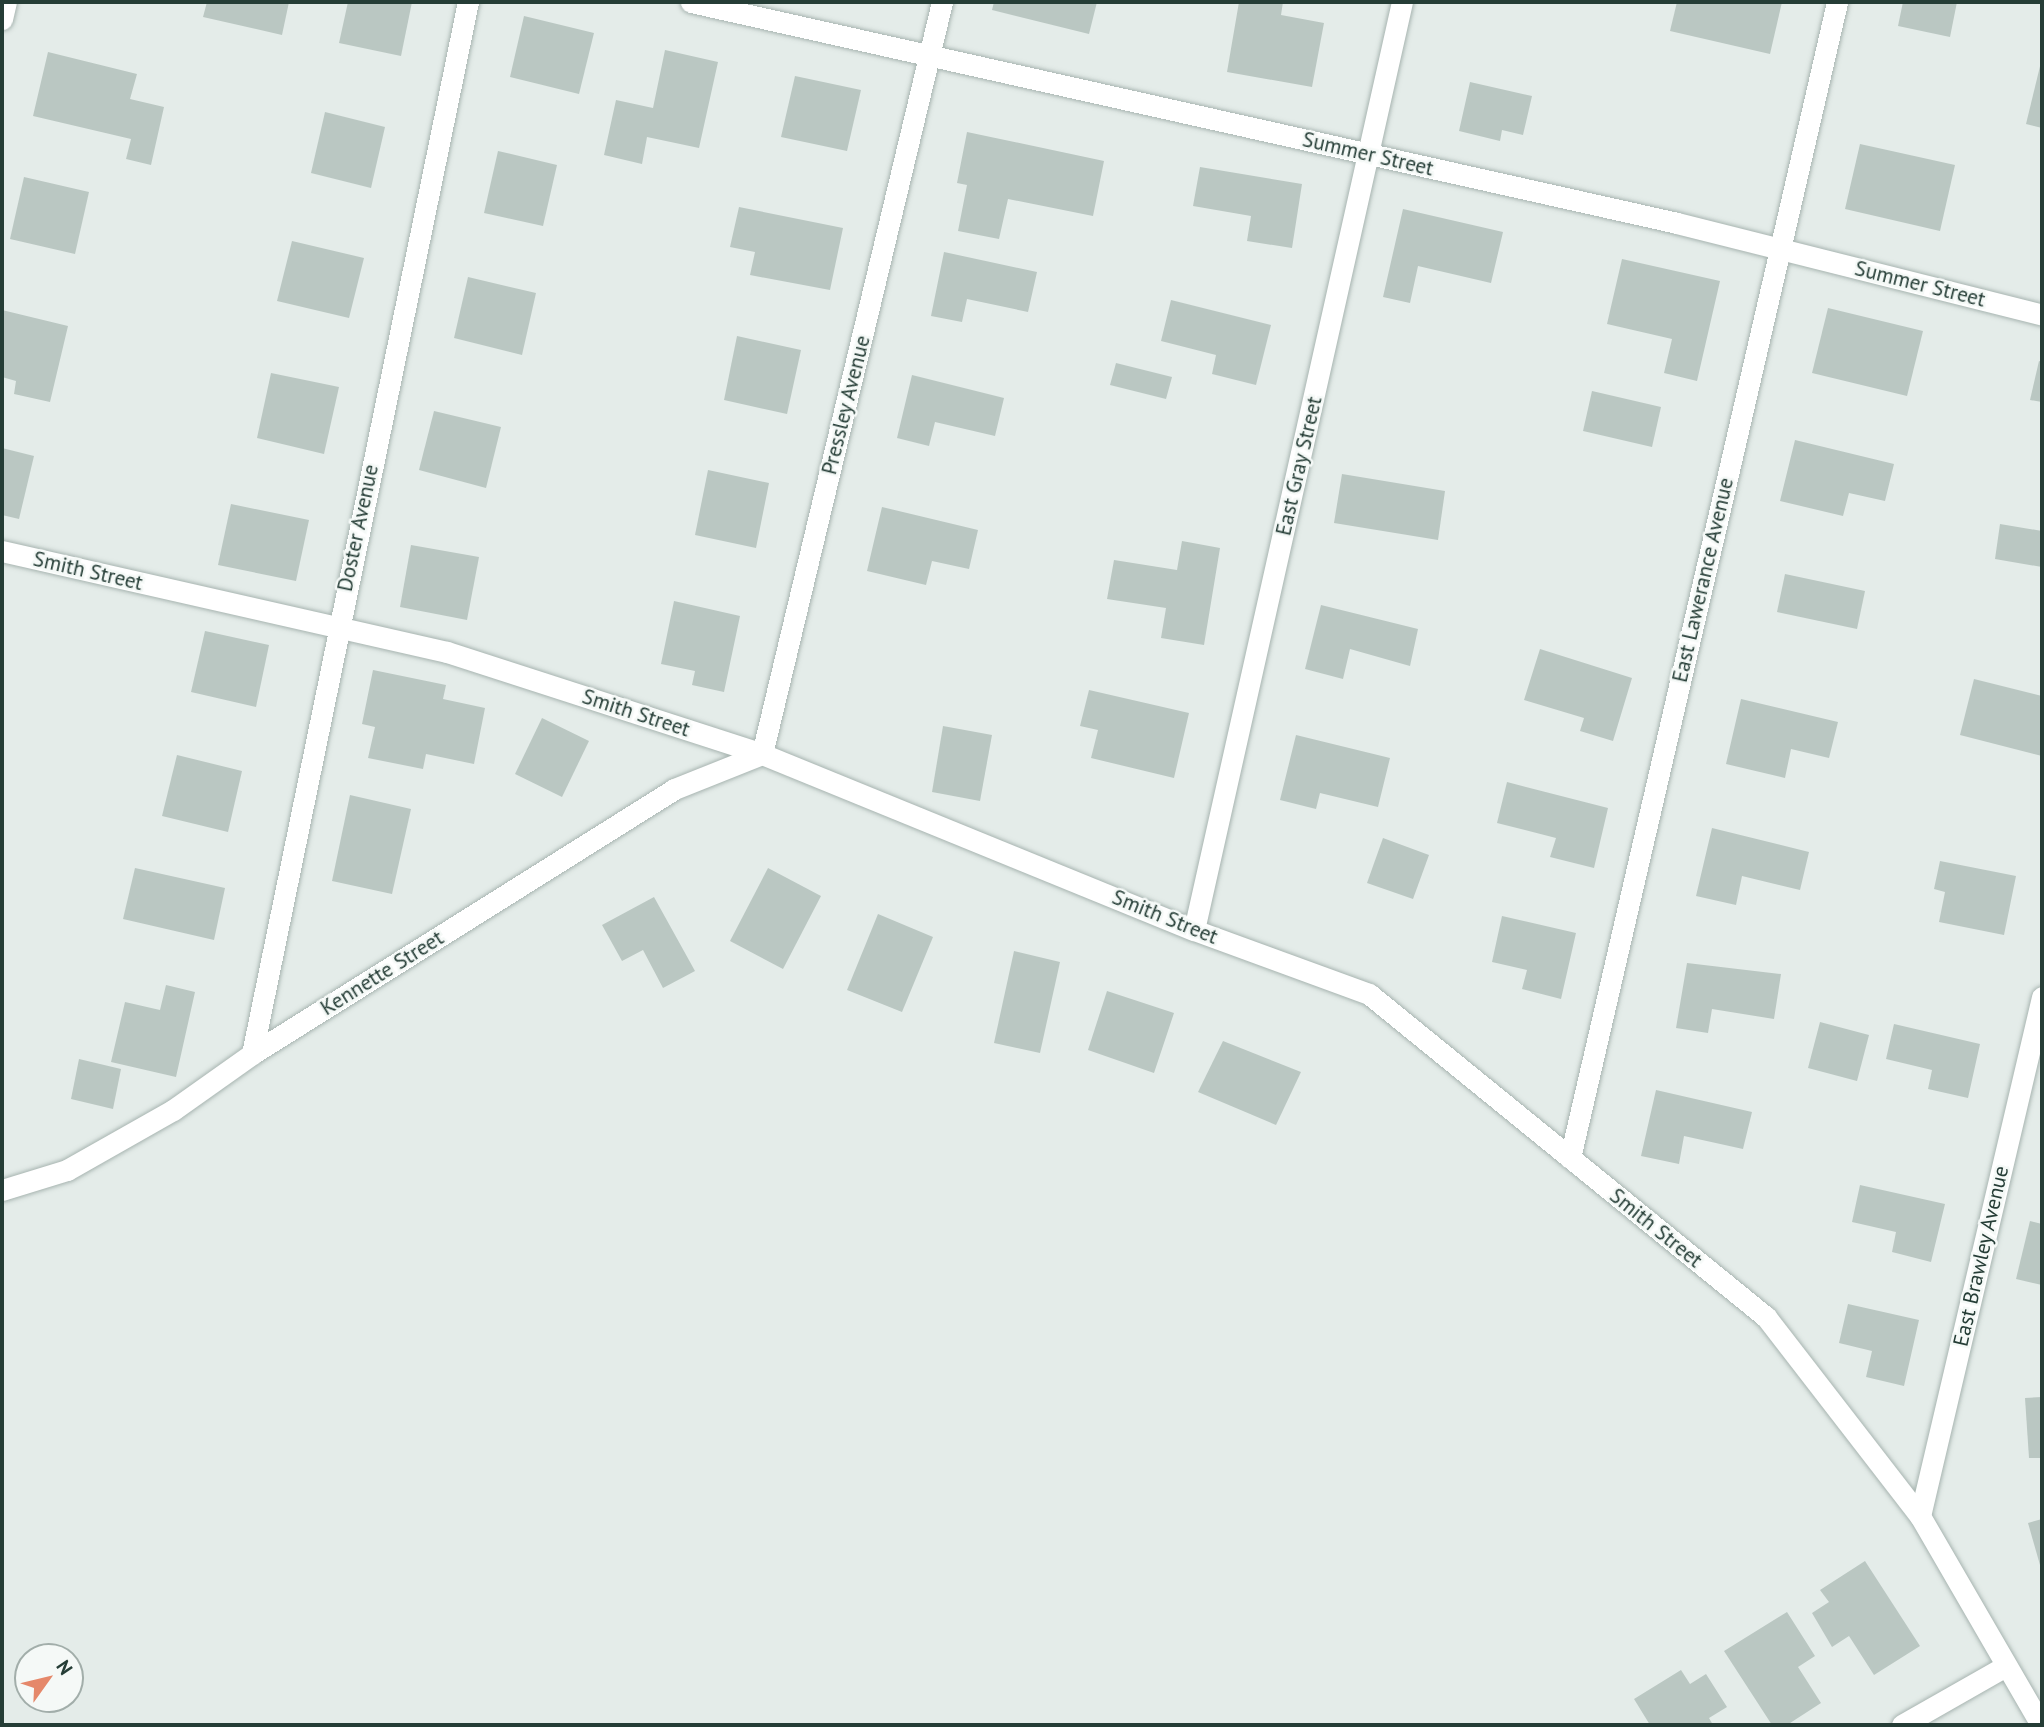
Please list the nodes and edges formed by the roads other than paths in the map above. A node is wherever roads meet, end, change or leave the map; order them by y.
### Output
1 (6, 2) edge
2 (468, 2) edge
3 (691, 2) edge
4 (942, 2) edge
5 (1402, 2) edge
6 (1837, 2) edge
7 (2, 19) edge
8 (930, 56) junction
9 (1370, 154) junction
10 (1779, 249) junction
11 (2042, 315) edge
12 (2, 551) edge
13 (337, 627) junction
14 (762, 754) junction
15 (1194, 930) junction
16 (2042, 997) edge
17 (252, 1054) junction
18 (1570, 1158) junction
19 (2, 1190) edge
20 (1920, 1516) junction
21 (2006, 1666) junction
22 (1902, 1725) edge
23 (2041, 1725) edge

1 - 7 street
2 - 13 street, Doster Avenue
3 - 8 street, Summer Street
4 - 8 street, Pressley Avenue
5 - 9 street, East Gray Street
6 - 10 street, East Lawerance Avenue
8 - 9 street, Summer Street
8 - 14 street, Pressley Avenue
9 - 10 street, Summer Street
9 - 15 street, East Gray Street
10 - 11 street, Summer Street
10 - 18 street, East Lawerance Avenue
12 - 13 street, Smith Street
13 - 14 street, Smith Street
13 - 17 street, Doster Avenue
14 - 15 street, Smith Street
14 - 17 street, Kennette Street
15 - 18 street, Smith Street
16 - 20 street, East Brawley Avenue
17 - 19 street, Kennette Street
18 - 20 street, Smith Street
20 - 21 street, Smith Street
21 - 22 street
21 - 23 street, Smith Street

